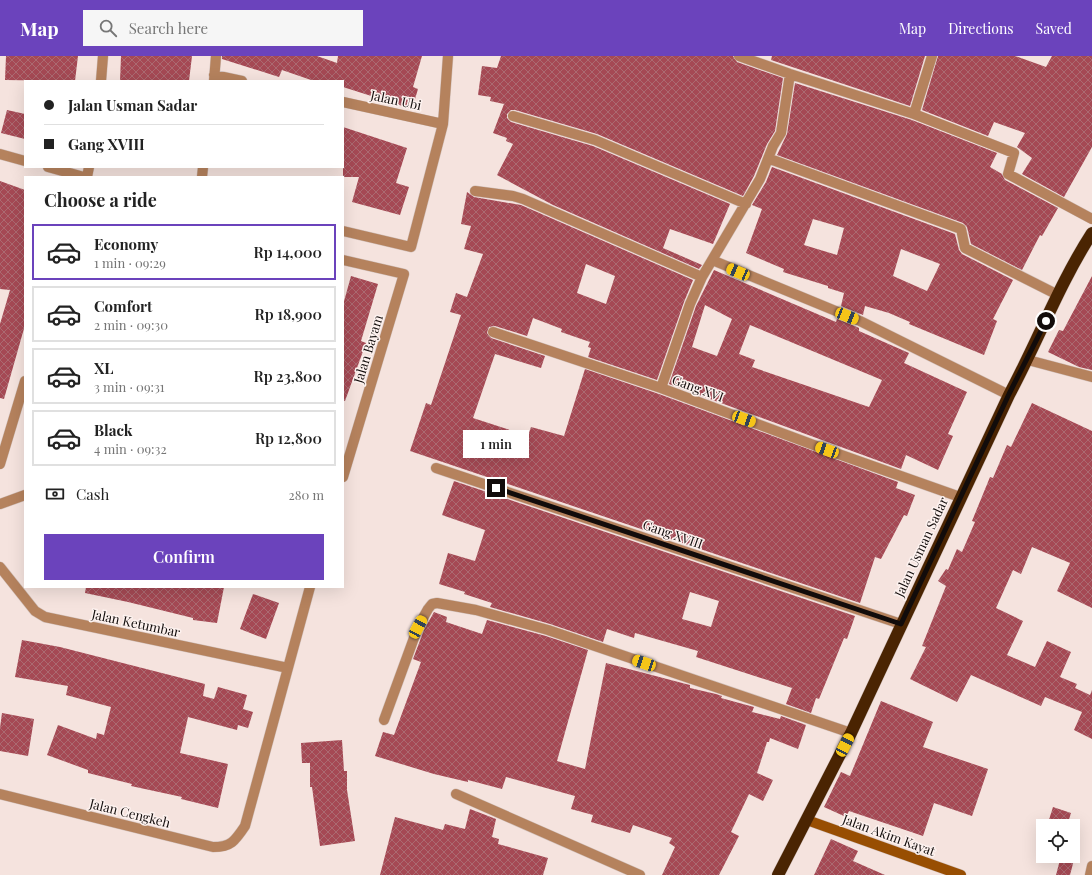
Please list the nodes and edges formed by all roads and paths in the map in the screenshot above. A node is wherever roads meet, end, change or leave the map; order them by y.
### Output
1 (103, 56) edge
2 (216, 56) edge
3 (448, 56) edge
4 (739, 56) edge
5 (932, 56) edge
6 (790, 74) junction
7 (214, 78) edge
8 (101, 80) edge
9 (233, 80) edge
10 (344, 102) edge
11 (914, 114) junction
12 (512, 116) dead end
13 (443, 124) junction
14 (0, 154) edge
15 (770, 159) junction
16 (24, 161) edge
17 (52, 168) edge
18 (80, 176) edge
19 (475, 191) dead end
20 (746, 204) junction
21 (1092, 219) edge
22 (344, 231) edge
23 (1092, 233) edge
24 (344, 260) edge
25 (712, 260) junction
26 (702, 277) junction
27 (1058, 295) junction
28 (493, 332) dead end
29 (1028, 360) junction
30 (1092, 377) edge
31 (24, 384) edge
32 (661, 388) junction
33 (1009, 394) junction
34 (2, 452) edge
35 (0, 464) edge
36 (436, 468) dead end
37 (344, 474) edge
38 (24, 495) edge
39 (960, 497) junction
40 (0, 504) edge
41 (0, 567) edge
42 (310, 588) edge
43 (901, 624) junction
44 (288, 668) junction
45 (384, 720) dead end
46 (851, 733) junction
47 (0, 794) edge
48 (456, 794) dead end
49 (807, 820) junction
50 (1092, 866) edge
51 (640, 875) edge
52 (778, 875) edge
53 (961, 875) edge
54 (1090, 875) edge

1 - 8 street
2 - 7 street
3 - 13 street
4 - 6 street
5 - 11 street
6 - 11 street
6 - 15 street
7 - 9 street
10 - 13 street, Jalan Ubi
11 - 21 street
12 - 20 street
13 - 22 street
14 - 16 street
15 - 20 street
15 - 27 street
17 - 18 street
19 - 26 street
20 - 25 street
23 - 27 highway, Jalan Usman Sadar
24 - 37 street, Jalan Bayam
25 - 26 street
25 - 33 street
26 - 32 street
27 - 29 highway, Jalan Usman Sadar
28 - 32 street, Gang XVI
29 - 30 street
29 - 33 highway, Jalan Usman Sadar
31 - 34 street
32 - 39 street, Gang XVI
33 - 39 highway, Jalan Usman Sadar
34 - 35 street
36 - 43 street, Gang XVIII
38 - 40 street
39 - 43 highway, Jalan Usman Sadar
41 - 44 street, Jalan Ketumbar
42 - 44 street
43 - 46 highway, Jalan Usman Sadar
44 - 47 street, Jalan Cengkeh
45 - 46 street
46 - 49 highway, Jalan Usman Sadar
48 - 51 street
49 - 52 highway, Jalan Usman Sadar
49 - 53 main road, Jalan Akim Kayat
50 - 54 street

